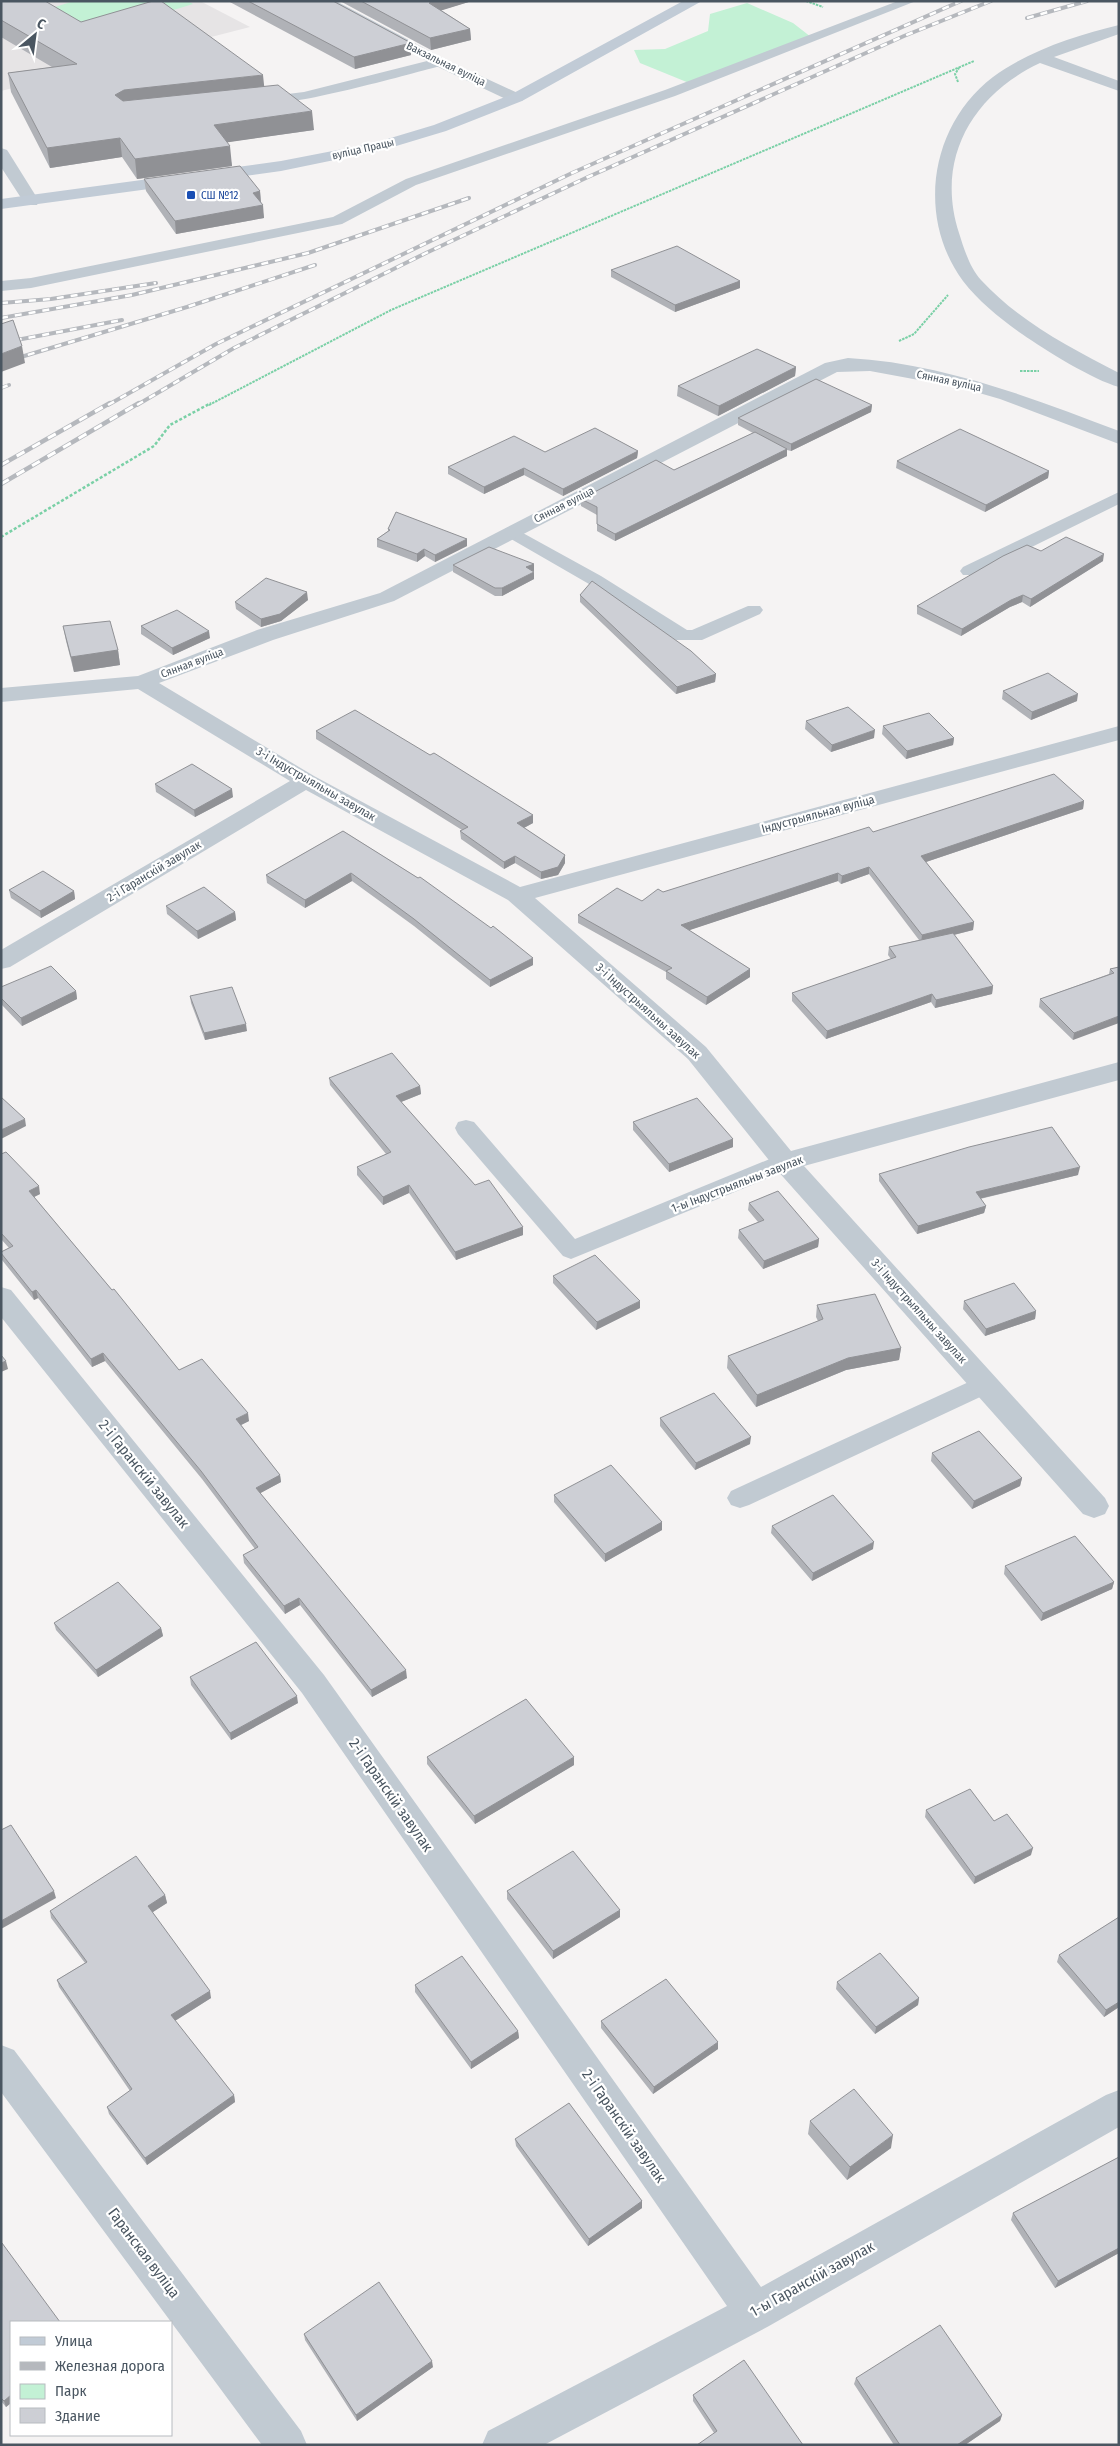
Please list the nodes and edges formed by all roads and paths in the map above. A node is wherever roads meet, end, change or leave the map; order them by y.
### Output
1 (324, 1) edge
2 (695, 1) edge
3 (910, 1) edge
4 (1119, 29) edge
5 (1041, 58) junction
6 (974, 61) dead end
7 (439, 62) junction
8 (1119, 86) edge
9 (516, 98) junction
10 (245, 103) edge
11 (1, 154) edge
12 (31, 201) junction
13 (1, 204) edge
14 (1, 286) edge
15 (1119, 360) edge
16 (1094, 367) junction
17 (1119, 381) edge
18 (1119, 438) edge
19 (1119, 497) edge
20 (512, 532) junction
21 (1, 537) edge
22 (969, 571) dead end
23 (754, 610) dead end
24 (142, 682) junction
25 (1, 695) edge
26 (1119, 732) edge
27 (306, 781) junction
28 (517, 895) junction
29 (1, 961) edge
30 (1119, 1071) edge
31 (466, 1128) dead end
32 (785, 1162) junction
33 (1, 1297) edge
34 (984, 1384) junction
35 (740, 1498) dead end
36 (1094, 1506) dead end
37 (1, 2062) edge
38 (1119, 2107) edge
39 (755, 2312) junction
40 (287, 2445) edge
41 (502, 2445) edge

1 - 7 street, Вакзальная вуліца
2 - 9 main road, вуліца Працы
3 - 14 lane
4 - 5 street
5 - 8 street
5 - 16 street
6 - 21 path
7 - 9 street, Вакзальная вуліца
7 - 10 lane
9 - 12 main road, вуліца Працы
11 - 12 street
12 - 13 main road, вуліца Працы
15 - 16 street
16 - 17 street
18 - 20 street, Сянная вуліца
19 - 22 lane
20 - 23 lane
20 - 24 street, Сянная вуліца
24 - 25 street, Сянная вуліца
24 - 27 street, 3-і Індустрыяльны завулак
26 - 28 street, Індустрыяльная вуліца
27 - 28 street, 3-і Індустрыяльны завулак
27 - 29 street, 2-і Гаранскій завулак
28 - 32 street, 3-і Індустрыяльны завулак
30 - 32 street, 1-ы Індустрыяльны завулак
31 - 32 lane, 1-ы Індустрыяльны завулак
32 - 34 street, 3-і Індустрыяльны завулак
33 - 39 street, 2-і Гаранскій завулак
34 - 35 lane
34 - 36 street, 3-і Індустрыяльны завулак
37 - 40 street, Гаранская вуліца
38 - 39 street, 1-ы Гаранскій завулак
39 - 41 street, 1-ы Гаранскій завулак

